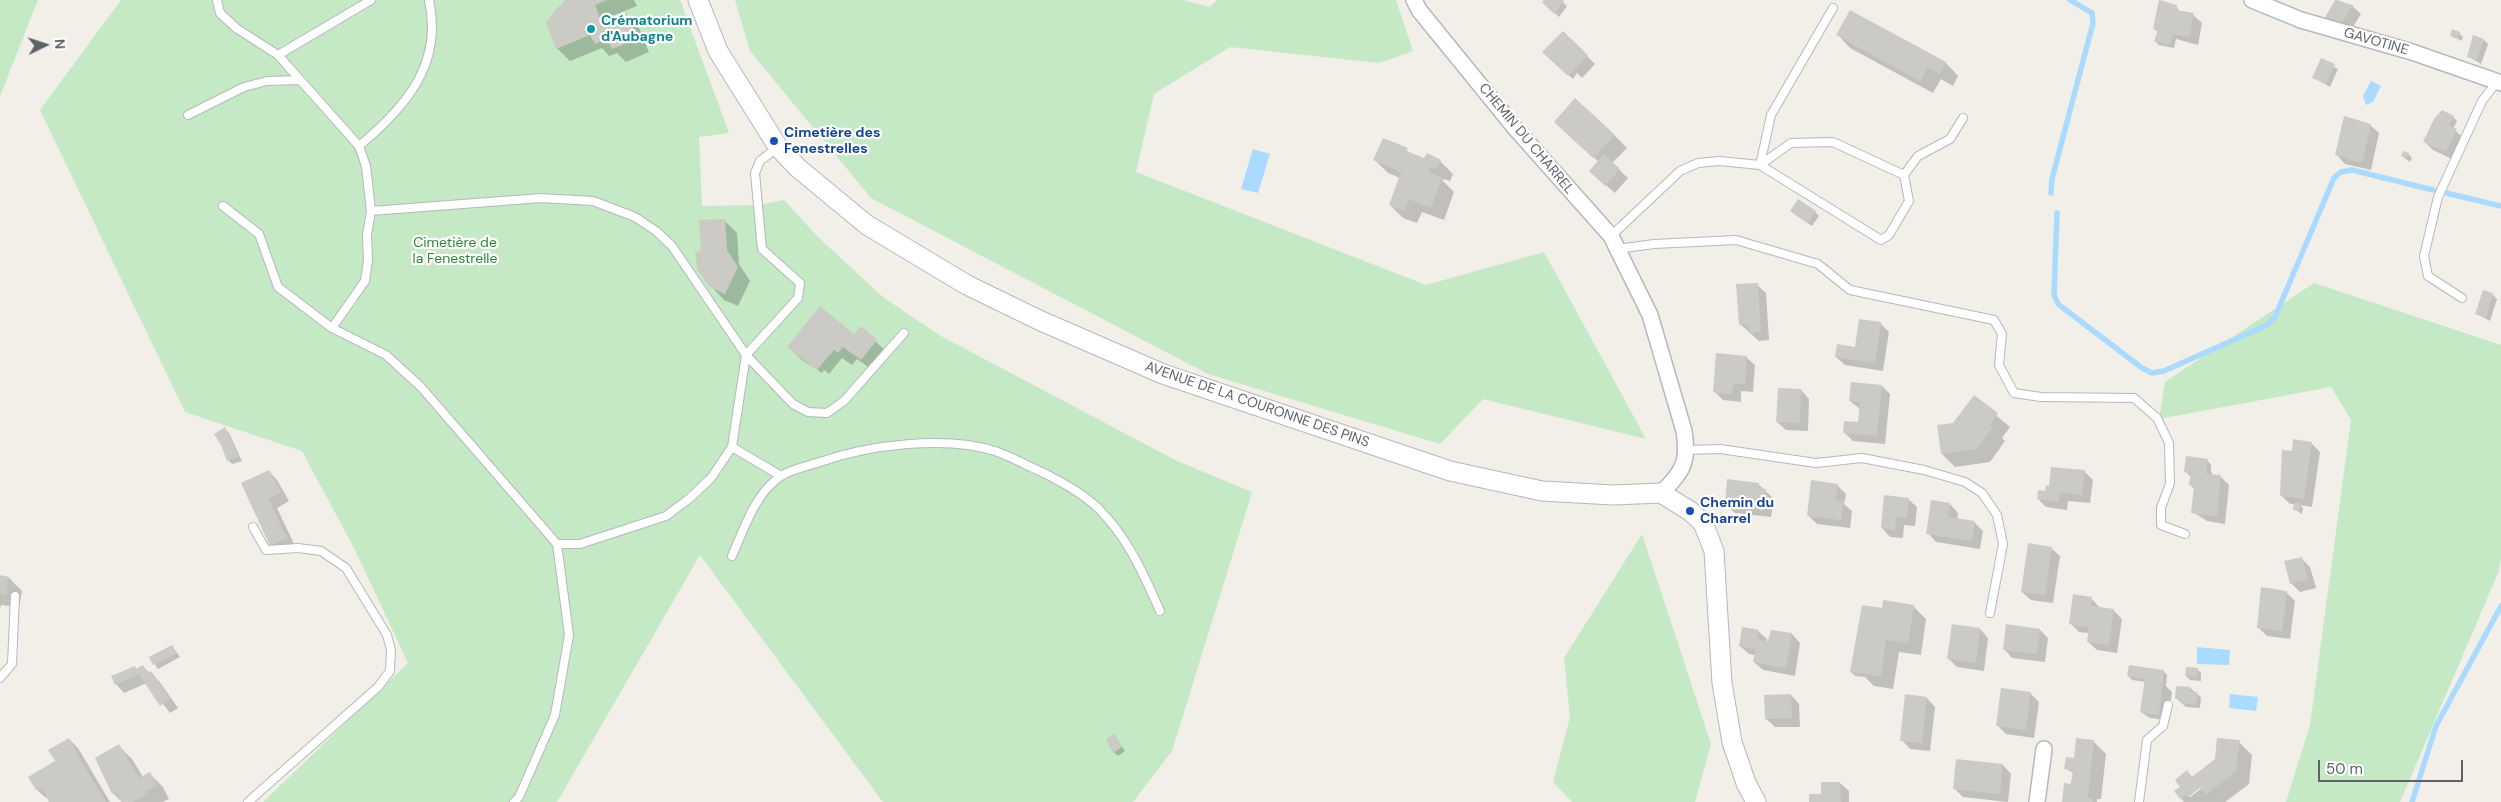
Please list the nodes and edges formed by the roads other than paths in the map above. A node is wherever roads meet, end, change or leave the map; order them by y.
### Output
1 (217, 0) edge
2 (371, 0) edge
3 (429, 0) edge
4 (698, 0) edge
5 (1414, 0) edge
6 (2252, 0) edge
7 (1833, 8) dead end
8 (278, 55) junction
9 (300, 80) junction
10 (2499, 82) edge
11 (188, 115) dead end
12 (1963, 118) dead end
13 (359, 146) junction
14 (778, 147) junction
15 (1760, 165) junction
16 (1904, 175) junction
17 (223, 206) dead end
18 (371, 211) junction
19 (1614, 243) junction
20 (2462, 298) dead end
21 (332, 328) junction
22 (904, 333) dead end
23 (746, 355) junction
24 (732, 447) junction
25 (1687, 450) junction
26 (781, 476) junction
27 (1661, 493) junction
28 (253, 527) dead end
29 (2185, 534) dead end
30 (557, 544) junction
31 (732, 556) dead end
32 (15, 596) dead end
33 (1160, 611) dead end
34 (1990, 613) dead end
35 (0, 678) edge
36 (2168, 705) dead end
37 (2044, 749) dead end
38 (248, 802) edge
39 (514, 802) edge
40 (1756, 802) edge
41 (2038, 802) edge
42 (2139, 802) edge

1 - 8 lane
2 - 8 lane
3 - 13 lane
4 - 14 street, AVENUE DE LA COURONNE DES PINS
5 - 19 street, CHEMIN DU CHARREL
6 - 10 street, GAVOTINE
7 - 15 lane
8 - 9 lane
9 - 11 lane
9 - 13 lane
10 - 20 lane
12 - 16 lane
13 - 18 lane
14 - 23 lane
14 - 27 street, AVENUE DE LA COURONNE DES PINS
15 - 16 lane
15 - 16 lane
15 - 19 lane
17 - 21 lane
18 - 21 lane
18 - 23 lane
19 - 25 street, CHEMIN DU CHARREL
19 - 29 lane
21 - 30 lane
22 - 23 lane
23 - 24 lane
24 - 26 lane
24 - 30 lane
25 - 27 street, CHEMIN DU CHARREL
25 - 34 lane
26 - 31 lane
26 - 33 lane
27 - 40 street
28 - 38 lane
30 - 39 lane
32 - 35 lane
36 - 42 lane
37 - 41 street

